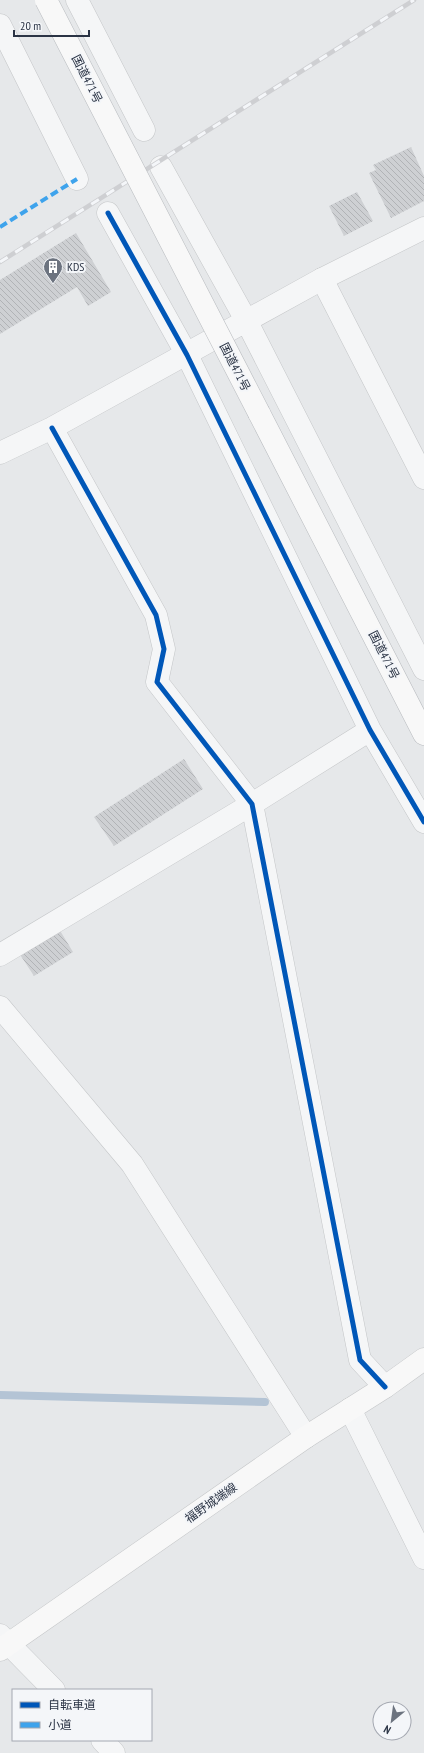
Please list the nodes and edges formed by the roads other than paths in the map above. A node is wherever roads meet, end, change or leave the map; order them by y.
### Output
1 (46, 0) edge
2 (77, 0) edge
3 (0, 25) edge
4 (144, 130) dead end
5 (161, 167) dead end
6 (77, 178) dead end
7 (108, 213) dead end
8 (424, 228) edge
9 (322, 280) junction
10 (247, 322) junction
11 (187, 355) junction
12 (52, 428) junction
13 (0, 453) edge
14 (424, 478) edge
15 (424, 669) edge
16 (370, 730) junction
17 (424, 734) edge
18 (252, 804) junction
19 (424, 822) edge
20 (0, 955) edge
21 (0, 1007) edge
22 (424, 1359) edge
23 (385, 1387) junction
24 (350, 1409) junction
25 (306, 1437) junction
26 (424, 1558) edge
27 (3, 1642) edge
28 (53, 1689) edge
29 (103, 1741) edge
30 (114, 1753) edge

1 - 17 main road, 国道471号, bridge
2 - 4 street
3 - 6 street
5 - 10 street
7 - 11 street
8 - 9 street
9 - 10 street
9 - 14 street
10 - 11 street
10 - 15 street
11 - 12 street
11 - 16 street
12 - 13 street
12 - 18 street
16 - 18 street
16 - 19 street
18 - 20 street
18 - 23 street
21 - 25 street
22 - 23 main road, 福野城端線
23 - 24 main road, 福野城端線
24 - 25 main road, 福野城端線
24 - 26 street
25 - 27 main road, 福野城端線
27 - 28 street
29 - 30 street

